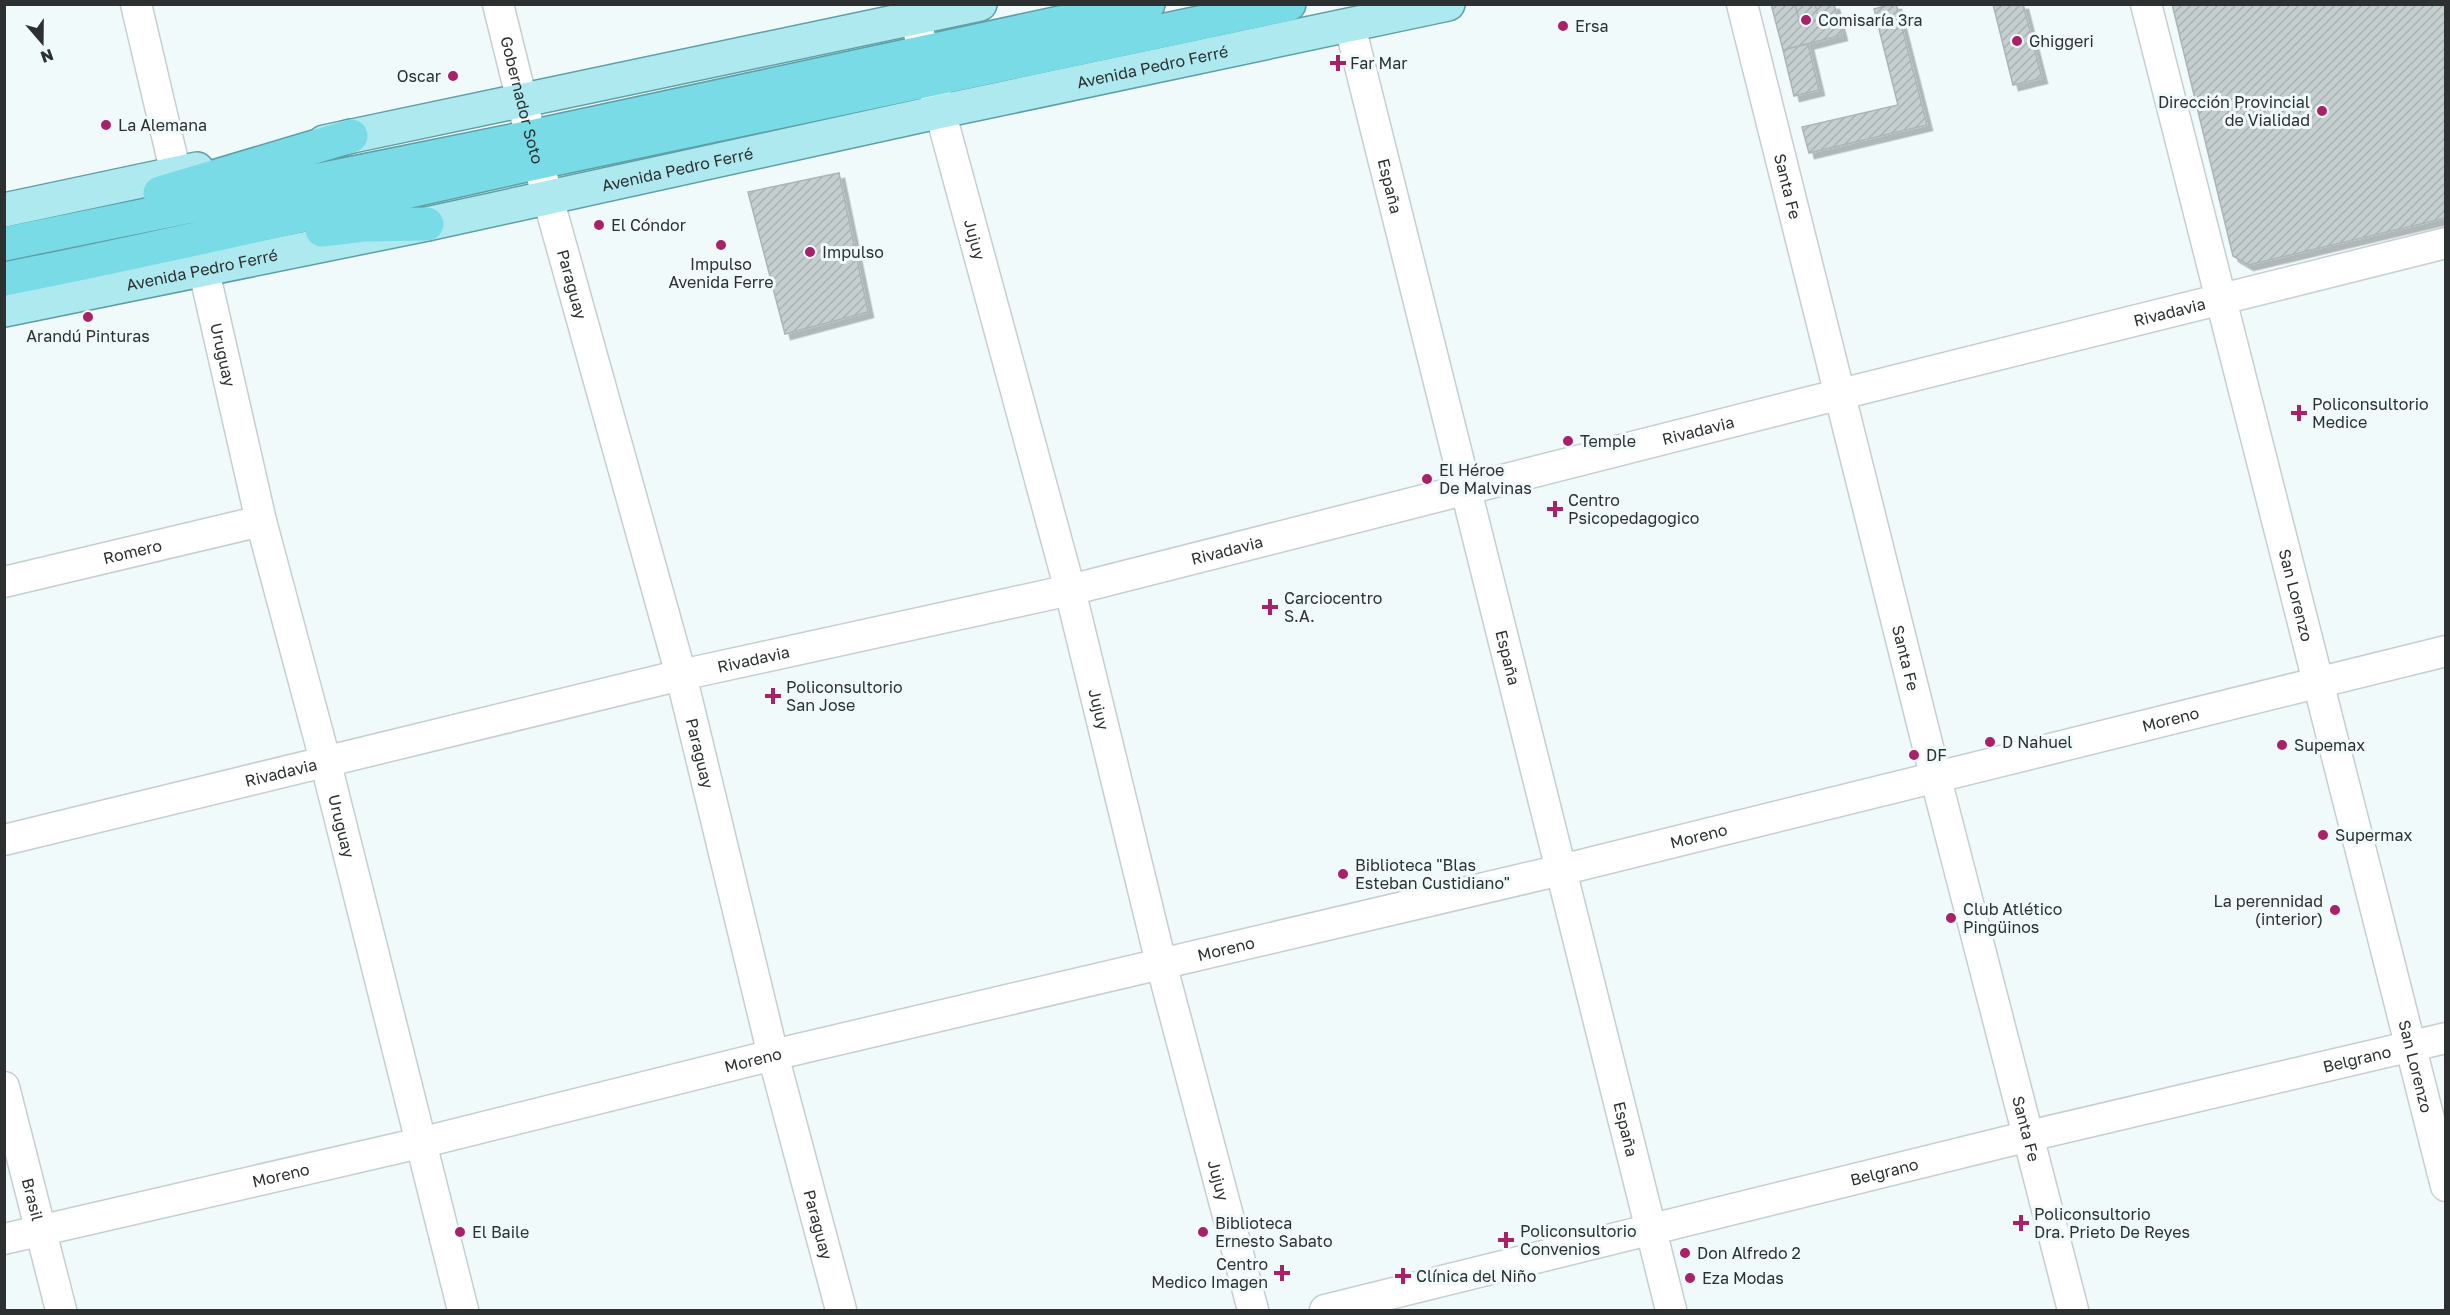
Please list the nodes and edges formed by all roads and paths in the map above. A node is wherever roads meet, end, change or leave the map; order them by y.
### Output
1 (136, 4) edge
2 (498, 4) edge
3 (980, 4) edge
4 (1149, 4) edge
5 (1289, 4) edge
6 (1448, 4) edge
7 (1742, 4) edge
8 (2146, 4) edge
9 (912, 11) edge
10 (1347, 15) edge
11 (926, 65) junction
12 (522, 101) junction
13 (938, 112) junction
14 (351, 136) junction
15 (534, 150) junction
16 (176, 174) junction
17 (548, 196) junction
18 (4, 210) edge
19 (427, 224) junction
20 (4, 243) edge
21 (2445, 243) edge
22 (162, 248) junction
23 (204, 271) junction
24 (4, 279) edge
25 (2220, 299) junction
26 (4, 310) edge
27 (1841, 394) junction
28 (1466, 489) junction
29 (261, 521) junction
30 (4, 582) edge
31 (1070, 590) junction
32 (2445, 651) edge
33 (681, 675) junction
34 (2318, 683) junction
35 (325, 760) junction
36 (1936, 779) junction
37 (4, 840) edge
38 (1561, 870) junction
39 (1161, 963) junction
40 (2445, 1038) edge
41 (2410, 1046) junction
42 (773, 1055) junction
43 (4, 1088) edge
44 (2029, 1136) junction
45 (420, 1143) junction
46 (2445, 1186) edge
47 (1650, 1230) junction
48 (40, 1231) junction
49 (4, 1239) edge
50 (61, 1311) edge
51 (463, 1311) edge
52 (841, 1311) edge
53 (1254, 1311) edge
54 (1325, 1311) edge
55 (1671, 1311) edge
56 (2073, 1311) edge

1 - 16 street
2 - 12 street, Gobernador Soto
3 - 9 main road
4 - 11 highway, Avenida Pedro Ferré
5 - 11 highway, Avenida Pedro Ferré
6 - 10 main road, Avenida Pedro Ferré
7 - 27 street, Santa Fe
8 - 25 street, San Lorenzo
9 - 11 street, Jujuy
9 - 12 main road
10 - 13 main road, Avenida Pedro Ferré
10 - 28 street, España
11 - 13 street, Jujuy
11 - 15 highway, Avenida Pedro Ferré
12 - 14 main road
12 - 15 street, Gobernador Soto
13 - 17 main road, Avenida Pedro Ferré
13 - 31 street, Jujuy
14 - 16 main road
14 - 20 highway
15 - 17 street, Gobernador Soto
15 - 20 highway, Avenida Pedro Ferré
15 - 22 highway, Avenida Pedro Ferré
16 - 18 main road
17 - 19 main road, Avenida Pedro Ferré
17 - 33 street, Paraguay
19 - 22 highway
19 - 23 main road, Avenida Pedro Ferré
21 - 25 street, Rivadavia
22 - 24 highway, Avenida Pedro Ferré
23 - 26 main road, Avenida Pedro Ferré
23 - 29 street, Uruguay
25 - 27 street, Rivadavia
25 - 34 street, San Lorenzo
27 - 28 street, Rivadavia
27 - 36 street, Santa Fe
28 - 31 street, Rivadavia
28 - 38 street, España
29 - 30 street, Romero
29 - 35 street, Uruguay
31 - 33 street, Rivadavia
31 - 39 street, Jujuy
32 - 34 street, Moreno
33 - 35 street, Rivadavia
33 - 42 street, Paraguay
34 - 36 street, Moreno
34 - 41 street, San Lorenzo
35 - 37 street, Rivadavia
35 - 45 street, Uruguay
36 - 38 street, Moreno
36 - 44 street, Santa Fe
38 - 39 street, Moreno
38 - 47 street, España
39 - 42 street, Moreno
39 - 53 street, Jujuy
40 - 41 street, Belgrano
41 - 44 street, Belgrano
41 - 46 street, San Lorenzo
42 - 45 street, Moreno
42 - 52 street, Paraguay
43 - 48 street, Brasil
44 - 47 street, Belgrano
44 - 56 street, Santa Fe
45 - 48 street, Moreno
45 - 51 street, Uruguay
47 - 54 street, Belgrano
47 - 55 street, España
48 - 49 street, Moreno
48 - 50 street, Brasil

